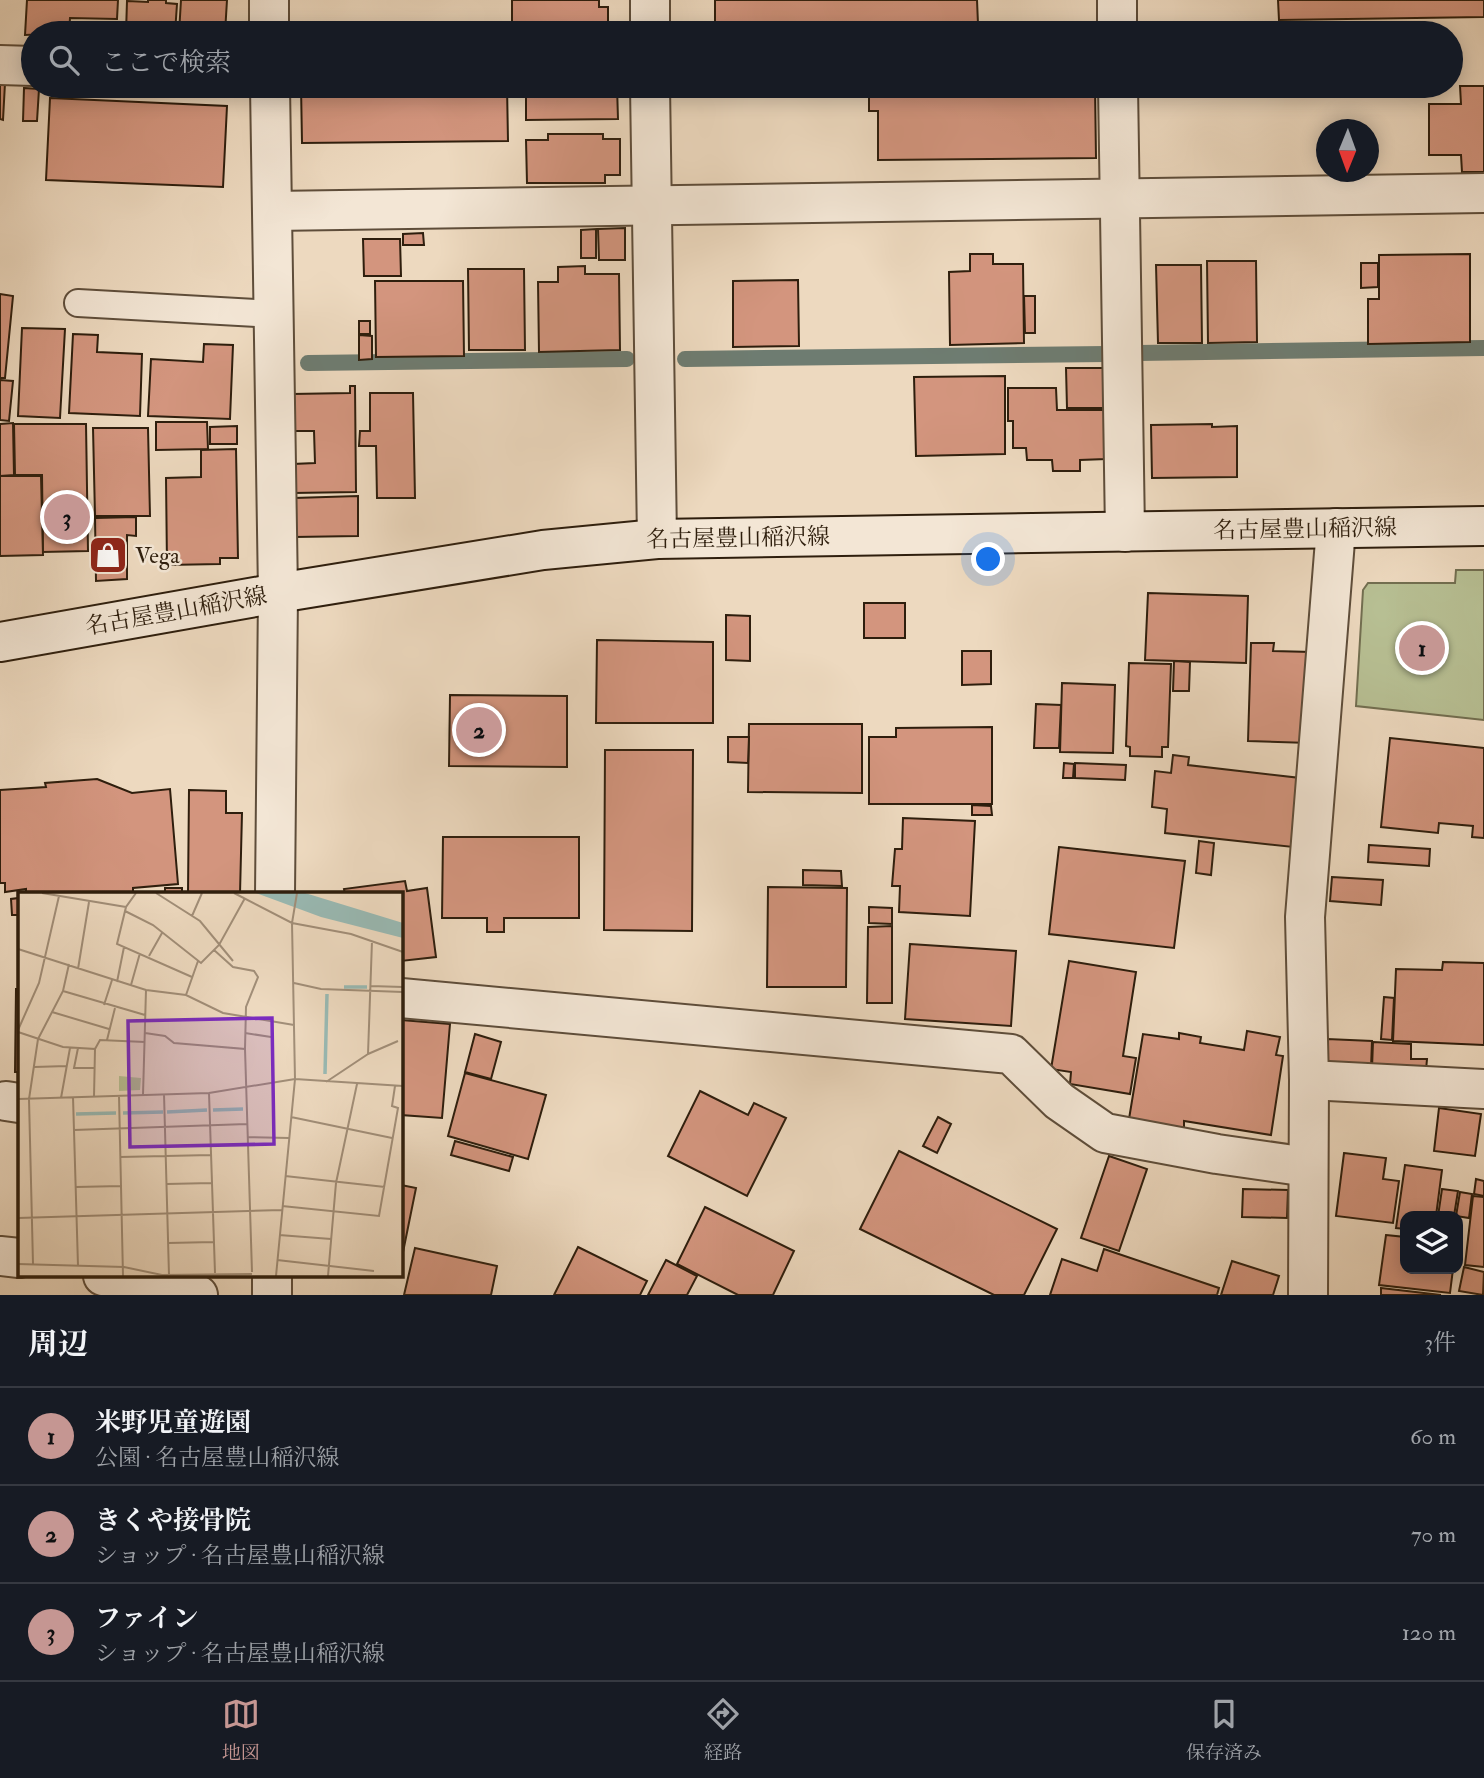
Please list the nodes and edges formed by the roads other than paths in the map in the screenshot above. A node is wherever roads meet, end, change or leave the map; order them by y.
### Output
1 (269, 0) edge
2 (650, 0) edge
3 (1117, 0) edge
4 (269, 21) edge
5 (650, 21) edge
6 (1117, 21) edge
7 (0, 65) edge
8 (21, 66) edge
9 (270, 98) edge
10 (650, 98) edge
11 (1118, 98) edge
12 (1484, 193) edge
13 (1120, 200) junction
14 (650, 207) junction
15 (272, 211) junction
16 (78, 303) dead end
17 (274, 314) junction
18 (1484, 526) edge
19 (1336, 528) junction
20 (1125, 532) junction
21 (657, 538) junction
22 (278, 593) junction
23 (0, 642) edge
24 (275, 892) edge
25 (402, 998) edge
26 (1308, 1080) junction
27 (1484, 1089) edge
28 (1308, 1167) junction
29 (0, 1256) edge
30 (18, 1258) edge
31 (113, 1278) edge
32 (198, 1295) edge
33 (1308, 1295) edge

1 - 4 street
2 - 5 street
3 - 6 street
7 - 8 street
9 - 15 street
10 - 14 street
11 - 13 street
12 - 13 street
13 - 14 street
13 - 20 street
14 - 15 street
14 - 21 street
15 - 17 street
16 - 17 lane
17 - 22 street
18 - 19 street, 名古屋豊山稲沢線
19 - 20 street, 名古屋豊山稲沢線
19 - 26 street
20 - 21 street, 名古屋豊山稲沢線
21 - 22 street, 名古屋豊山稲沢線
22 - 23 street, 名古屋豊山稲沢線
22 - 24 street
25 - 28 street
26 - 27 street
26 - 28 street
28 - 33 street
29 - 30 street
31 - 32 street

